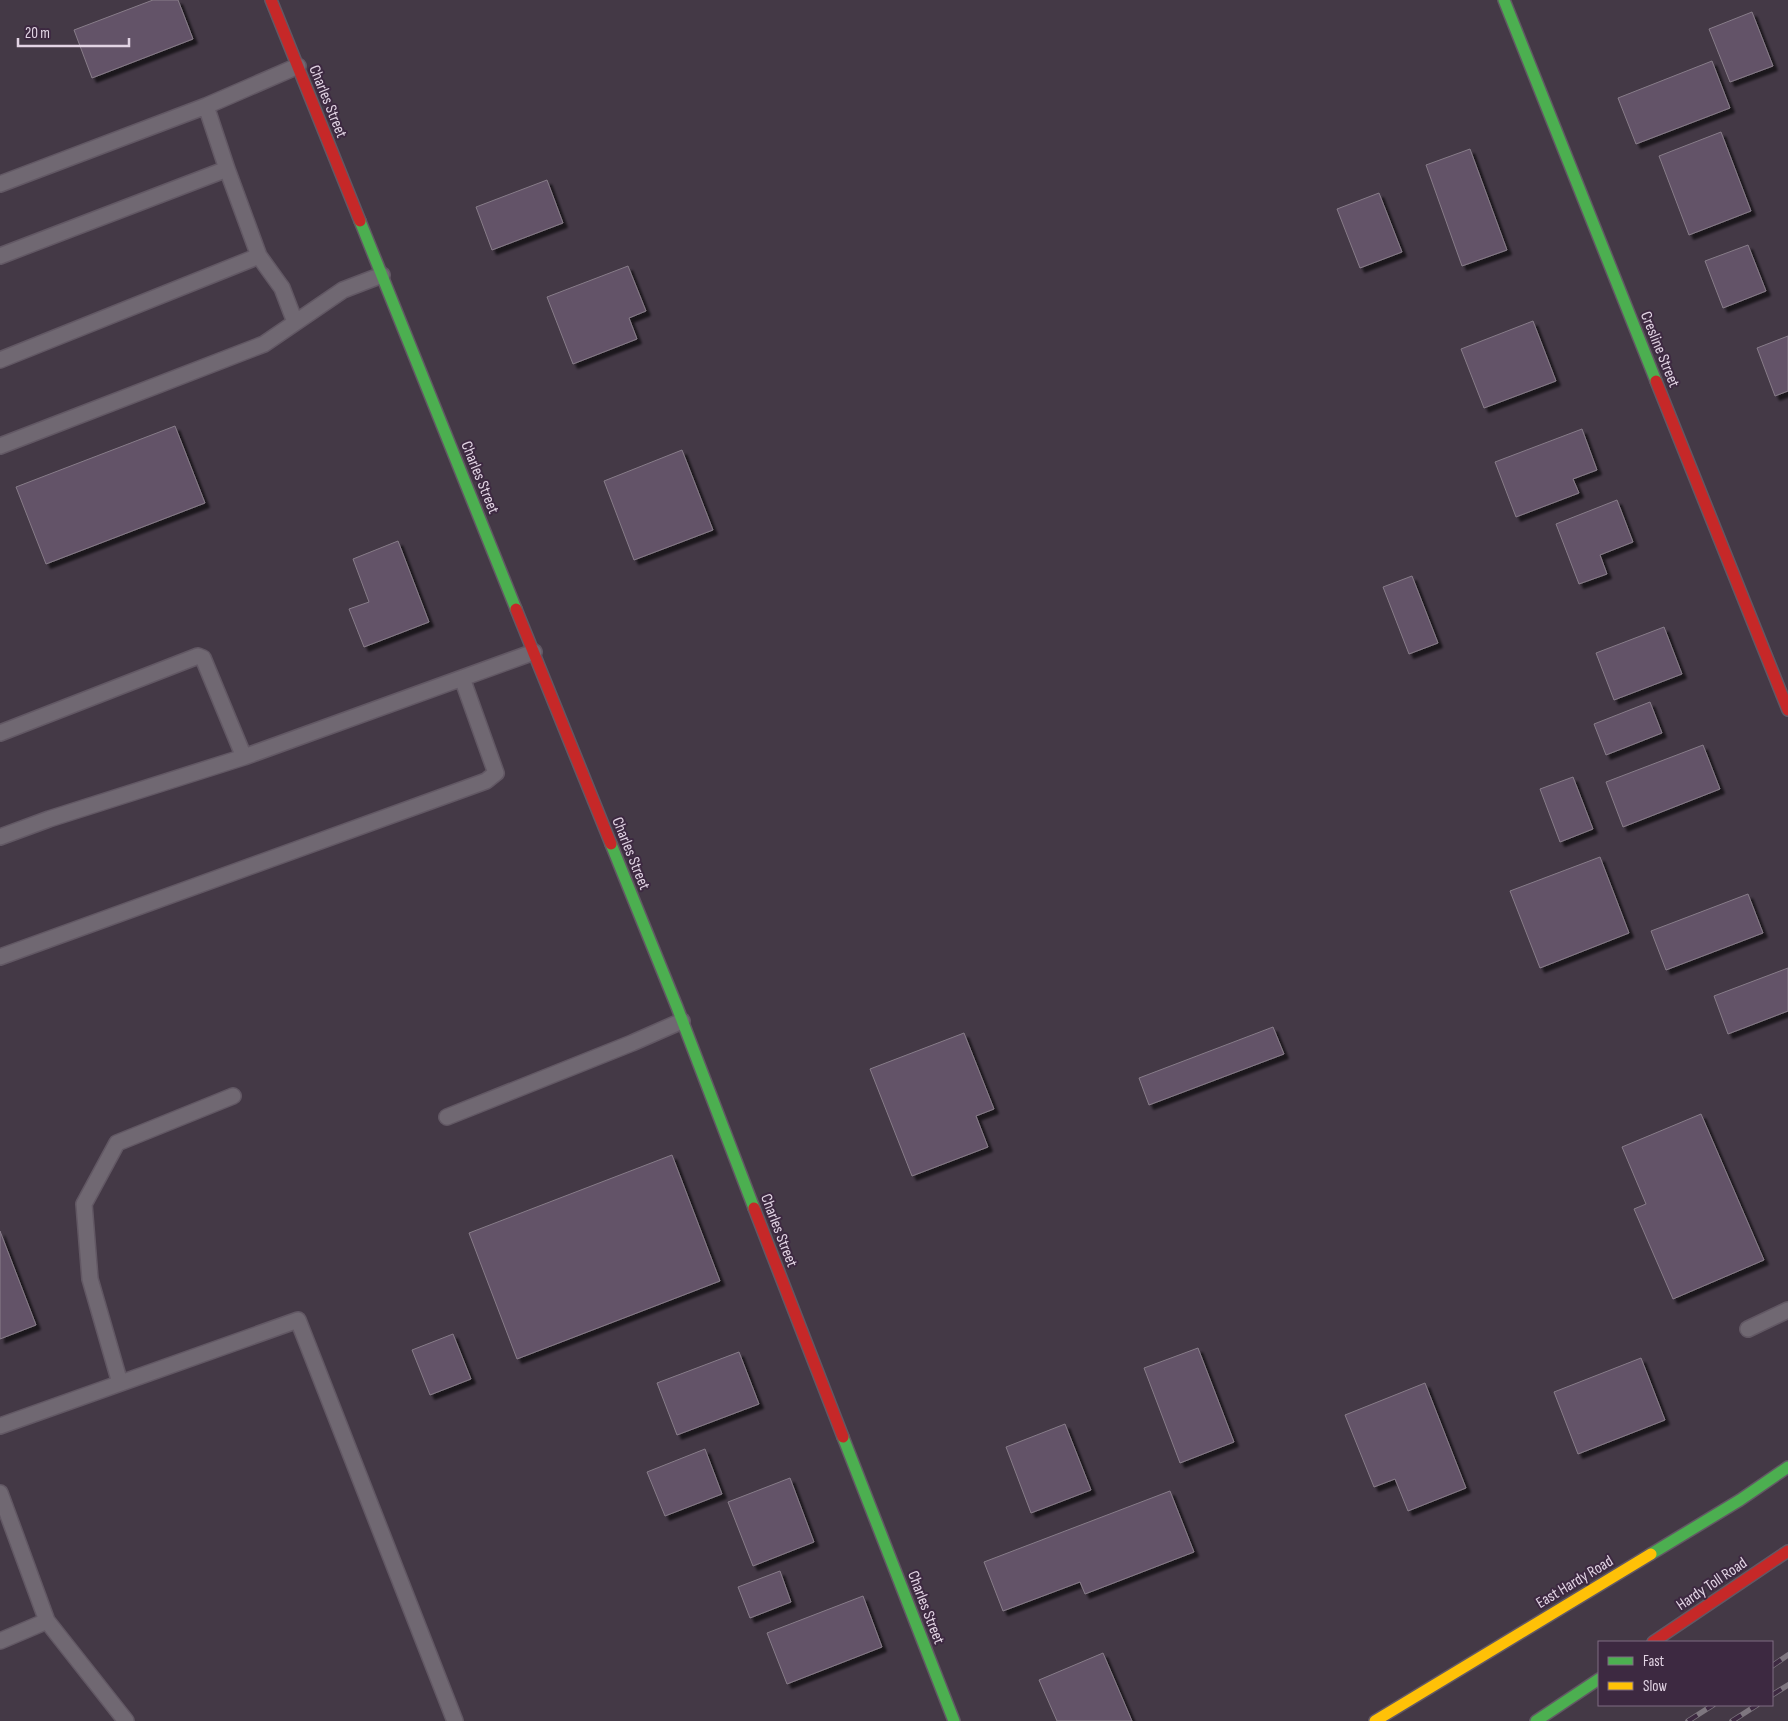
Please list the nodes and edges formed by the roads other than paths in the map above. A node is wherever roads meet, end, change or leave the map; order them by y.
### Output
1 (271, 0) edge
2 (1504, 0) edge
3 (298, 66) junction
4 (206, 106) junction
5 (227, 169) junction
6 (0, 184) edge
7 (0, 256) edge
8 (259, 256) junction
9 (382, 274) junction
10 (295, 322) junction
11 (0, 360) edge
12 (0, 446) edge
13 (534, 652) junction
14 (462, 678) junction
15 (1788, 710) edge
16 (0, 733) edge
17 (244, 757) junction
18 (0, 836) edge
19 (0, 956) edge
20 (682, 1021) junction
21 (233, 1096) dead end
22 (447, 1117) dead end
23 (1788, 1310) edge
24 (1748, 1329) dead end
25 (120, 1383) junction
26 (0, 1426) edge
27 (1788, 1467) edge
28 (0, 1493) edge
29 (1788, 1551) edge
30 (47, 1621) junction
31 (0, 1640) edge
32 (1654, 1641) edge
33 (1598, 1679) edge
34 (126, 1721) edge
35 (455, 1721) edge
36 (954, 1721) edge
37 (1375, 1721) edge
38 (1536, 1721) edge

1 - 3 main road, Charles Street
2 - 15 main road, Cresline Street
3 - 4 lane
3 - 9 main road, Charles Street
4 - 5 lane
4 - 6 lane
5 - 7 lane
5 - 8 lane
8 - 10 lane
8 - 11 lane
9 - 10 lane
9 - 13 main road, Charles Street
10 - 12 lane
13 - 14 lane
13 - 20 main road, Charles Street
14 - 17 lane
14 - 19 lane
16 - 17 lane
17 - 18 lane
20 - 22 lane
20 - 36 main road, Charles Street
21 - 25 lane
23 - 24 lane
25 - 26 lane
25 - 35 lane
27 - 37 main road, East Hardy Road
28 - 30 lane
29 - 32 main road, Hardy Toll Road
30 - 31 lane
30 - 34 lane
33 - 38 main road

